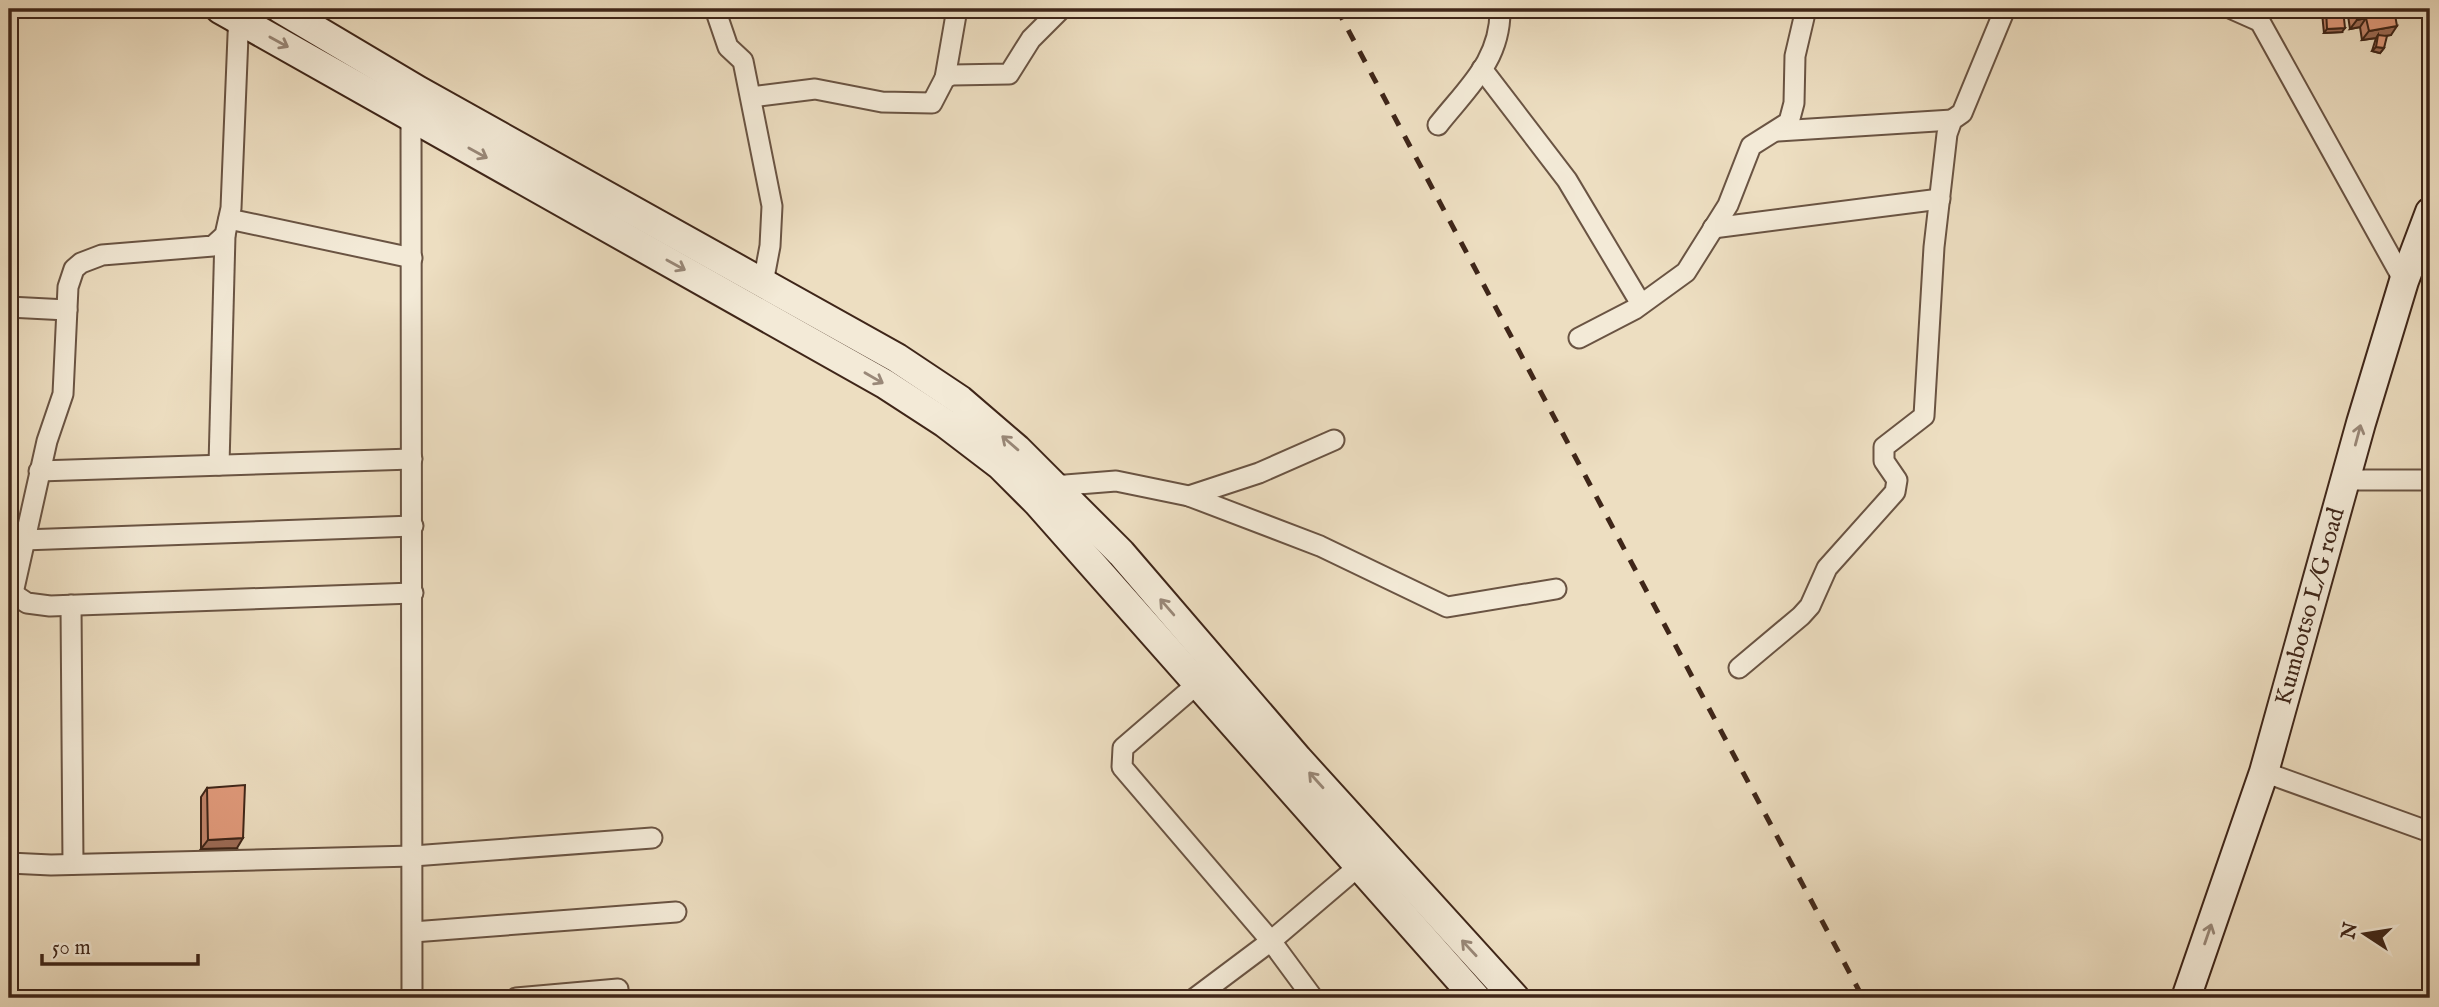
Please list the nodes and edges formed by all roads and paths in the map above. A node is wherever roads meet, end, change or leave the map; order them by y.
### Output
1 (281, 9) edge
2 (715, 9) edge
3 (957, 9) edge
4 (1061, 9) edge
5 (1500, 9) edge
6 (1806, 9) edge
7 (2005, 9) edge
8 (2232, 9) edge
9 (232, 12) edge
10 (2256, 15) edge
11 (1482, 69) junction
12 (945, 78) junction
13 (751, 97) junction
14 (411, 116) junction
15 (1952, 120) junction
16 (1438, 125) dead end
17 (1777, 131) junction
18 (1940, 199) junction
19 (2430, 212) edge
20 (227, 227) junction
21 (1713, 229) junction
22 (412, 258) junction
23 (2404, 281) junction
24 (763, 283) junction
25 (1641, 304) junction
26 (9, 307) edge
27 (67, 310) junction
28 (1579, 338) dead end
29 (1334, 440) dead end
30 (412, 459) junction
31 (219, 465) junction
32 (40, 471) junction
33 (2346, 480) junction
34 (2430, 480) edge
35 (1053, 485) junction
36 (1189, 496) junction
37 (413, 526) junction
38 (23, 540) junction
39 (1556, 589) dead end
40 (11, 592) edge
41 (413, 593) junction
42 (71, 605) junction
43 (1739, 668) dead end
44 (1196, 685) junction
45 (2264, 772) junction
46 (2430, 832) edge
47 (652, 838) dead end
48 (414, 856) junction
49 (9, 863) edge
50 (73, 864) junction
51 (1359, 866) junction
52 (676, 912) dead end
53 (413, 932) junction
54 (1271, 941) junction
55 (618, 989) dead end
56 (1198, 997) edge
57 (412, 998) edge
58 (516, 998) edge
59 (1312, 998) edge
60 (1476, 998) edge
61 (1515, 998) edge
62 (2186, 998) edge

1 - 24 main road
2 - 13 street
3 - 12 street
4 - 12 street
5 - 11 street
6 - 17 street
7 - 15 street
8 - 10 street
9 -> 14 main road
9 - 20 street
10 - 23 street
11 - 16 street
11 - 25 street
12 - 13 street
13 - 24 street
14 - 22 street
14 -> 44 main road
15 - 17 street
15 - 18 street
17 - 21 street
18 - 21 street
18 - 43 street
19 - 23 main road, Kumbotso L/G road
20 - 22 street
20 - 27 street
20 - 31 street
21 - 25 street
22 - 30 street
33 -> 23 main road, Kumbotso L/G road
35 -> 24 main road
25 - 28 street
26 - 27 street
27 - 32 street
29 - 36 street
30 - 31 street
30 - 37 street
31 - 32 street
32 - 38 street
33 - 34 street
33 - 45 main road, Kumbotso L/G road
35 - 36 street
61 -> 35 main road
36 - 39 street
37 - 38 street
37 - 41 street
38 - 40 street
40 - 42 street
41 - 42 street
41 - 48 street
42 - 50 street
44 - 51 main road
44 - 54 street
45 - 46 street
62 -> 45 main road, Kumbotso L/G road
47 - 48 street
48 - 50 street
48 - 53 street
49 - 50 street
51 - 54 street
51 - 60 main road
52 - 53 street
53 - 57 street
54 - 56 street
54 - 59 street
55 - 58 street

